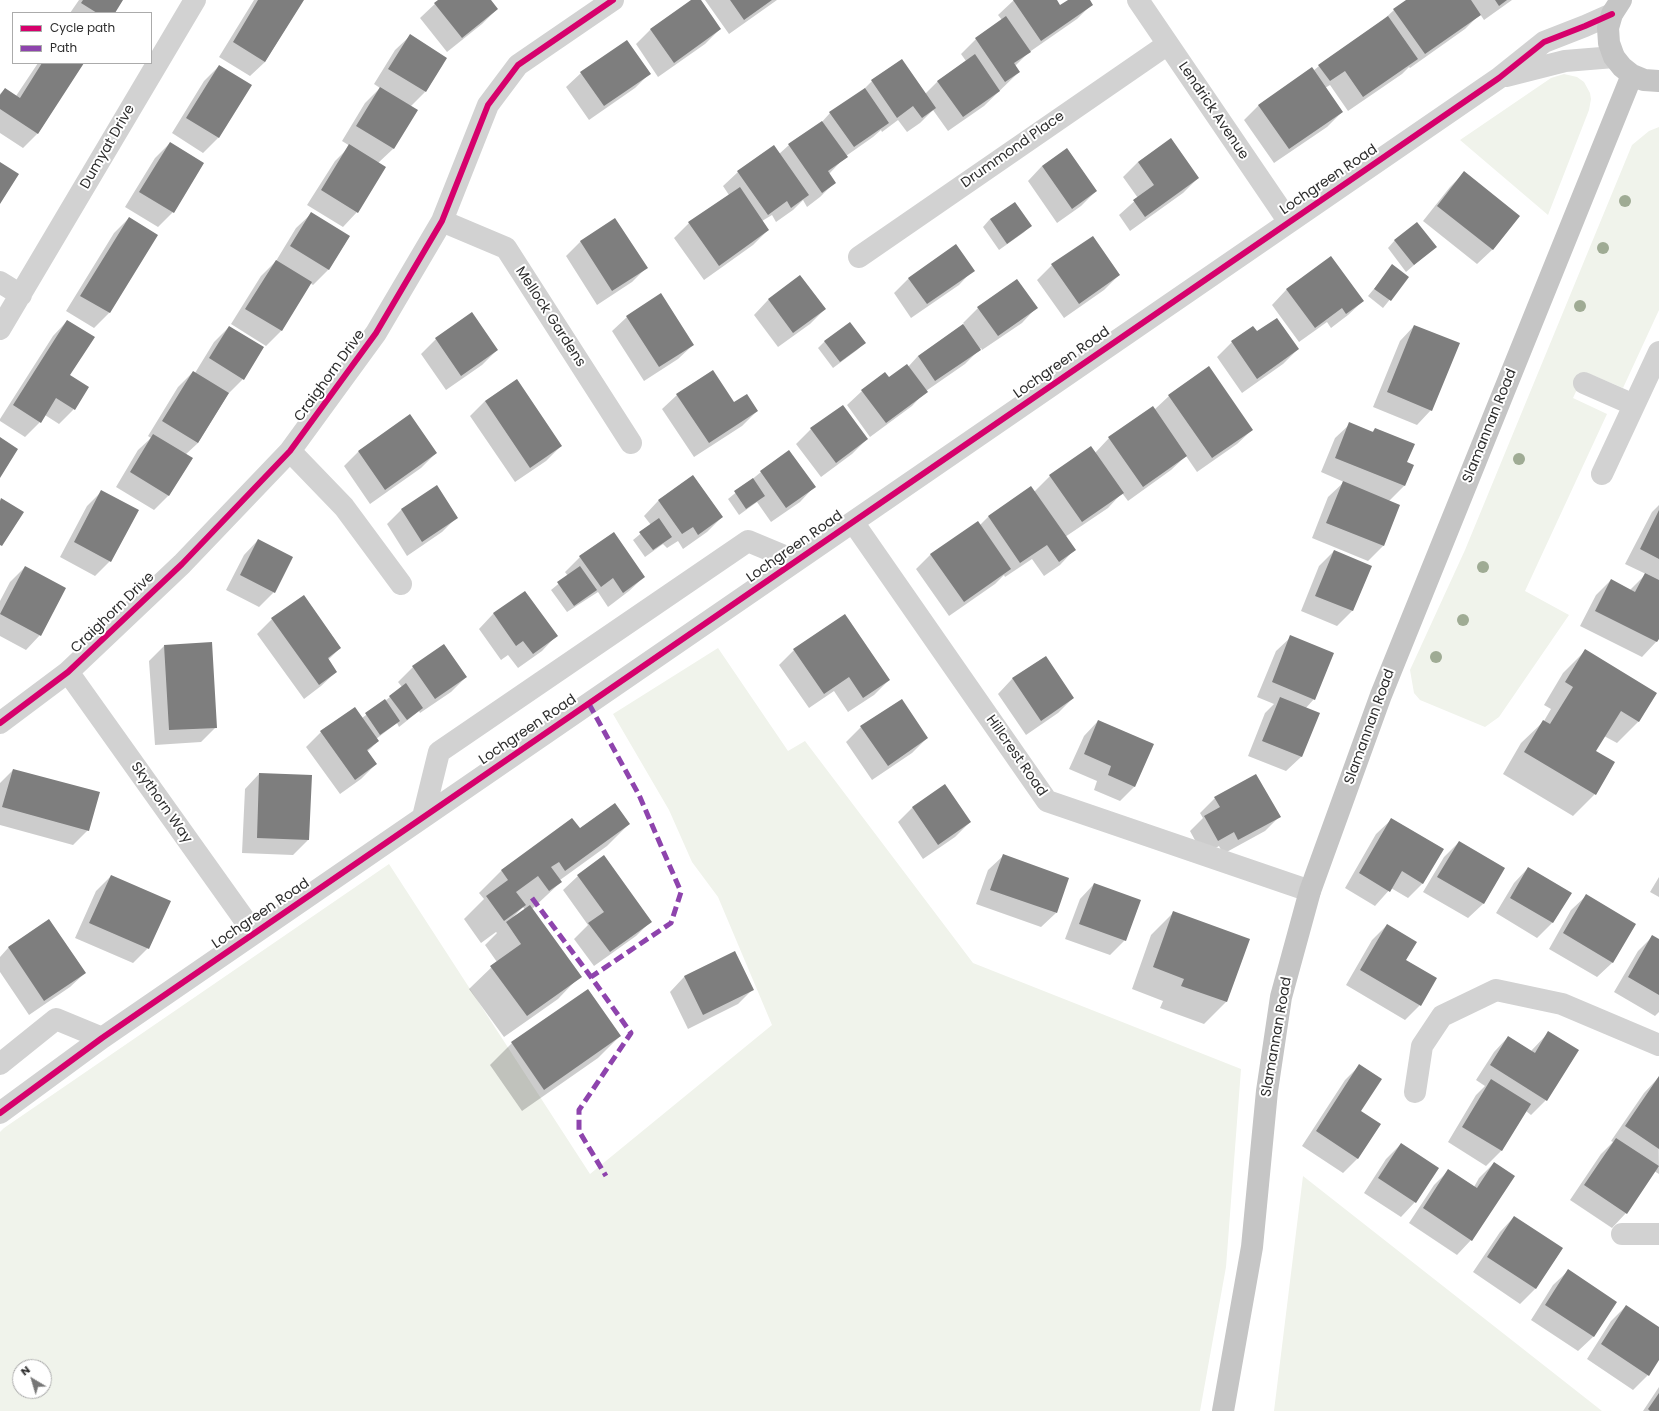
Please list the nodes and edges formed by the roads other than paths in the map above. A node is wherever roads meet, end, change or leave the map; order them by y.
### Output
1 (195, 0) edge
2 (613, 0) edge
3 (1138, 0) edge
4 (1616, 7) edge
5 (1168, 44) junction
6 (1614, 57) junction
7 (1632, 75) junction
8 (1499, 78) junction
9 (1659, 81) edge
10 (442, 221) junction
11 (1289, 222) junction
12 (859, 256) dead end
13 (0, 282) edge
14 (21, 295) junction
15 (0, 329) edge
16 (1659, 352) edge
17 (1584, 383) dead end
18 (1634, 405) junction
19 (631, 443) dead end
20 (290, 451) junction
21 (1602, 474) dead end
22 (853, 522) junction
23 (796, 561) junction
24 (401, 584) dead end
25 (68, 672) junction
26 (0, 723) edge
27 (423, 817) junction
28 (1310, 891) junction
29 (254, 933) junction
30 (102, 1038) junction
31 (1659, 1046) edge
32 (0, 1064) edge
33 (1415, 1092) dead end
34 (0, 1113) edge
35 (1622, 1234) dead end
36 (1659, 1234) edge
37 (1223, 1411) edge

1 - 14 street, Dumyat Drive
2 - 10 street, Craighorn Drive
3 - 5 street, Lendrick Avenue
4 - 6 main road
4 - 8 street, Lochgreen Road
5 - 11 street, Lendrick Avenue
5 - 12 street, Drummond Place
6 - 7 main road
6 - 8 street, Lochgreen Road
7 - 9 main road
7 - 28 main road, Slamannan Road
8 - 11 street, Lochgreen Road
10 - 19 street, Mellock Gardens
10 - 20 street, Craighorn Drive
11 - 22 street, Lochgreen Road
13 - 14 street
14 - 15 street, Dumyat Drive
16 - 18 street
17 - 18 street
18 - 21 street
20 - 24 street
20 - 25 street, Craighorn Drive
22 - 23 street, Lochgreen Road
22 - 28 street, Hillcrest Road
23 - 27 street, Lochgreen Road
23 - 27 street
25 - 26 street, Craighorn Drive
25 - 29 street, Skythorn Way
27 - 29 street, Lochgreen Road
28 - 37 main road, Slamannan Road
29 - 30 street, Lochgreen Road
30 - 32 street
30 - 34 street, Lochgreen Road
31 - 33 street
35 - 36 street

